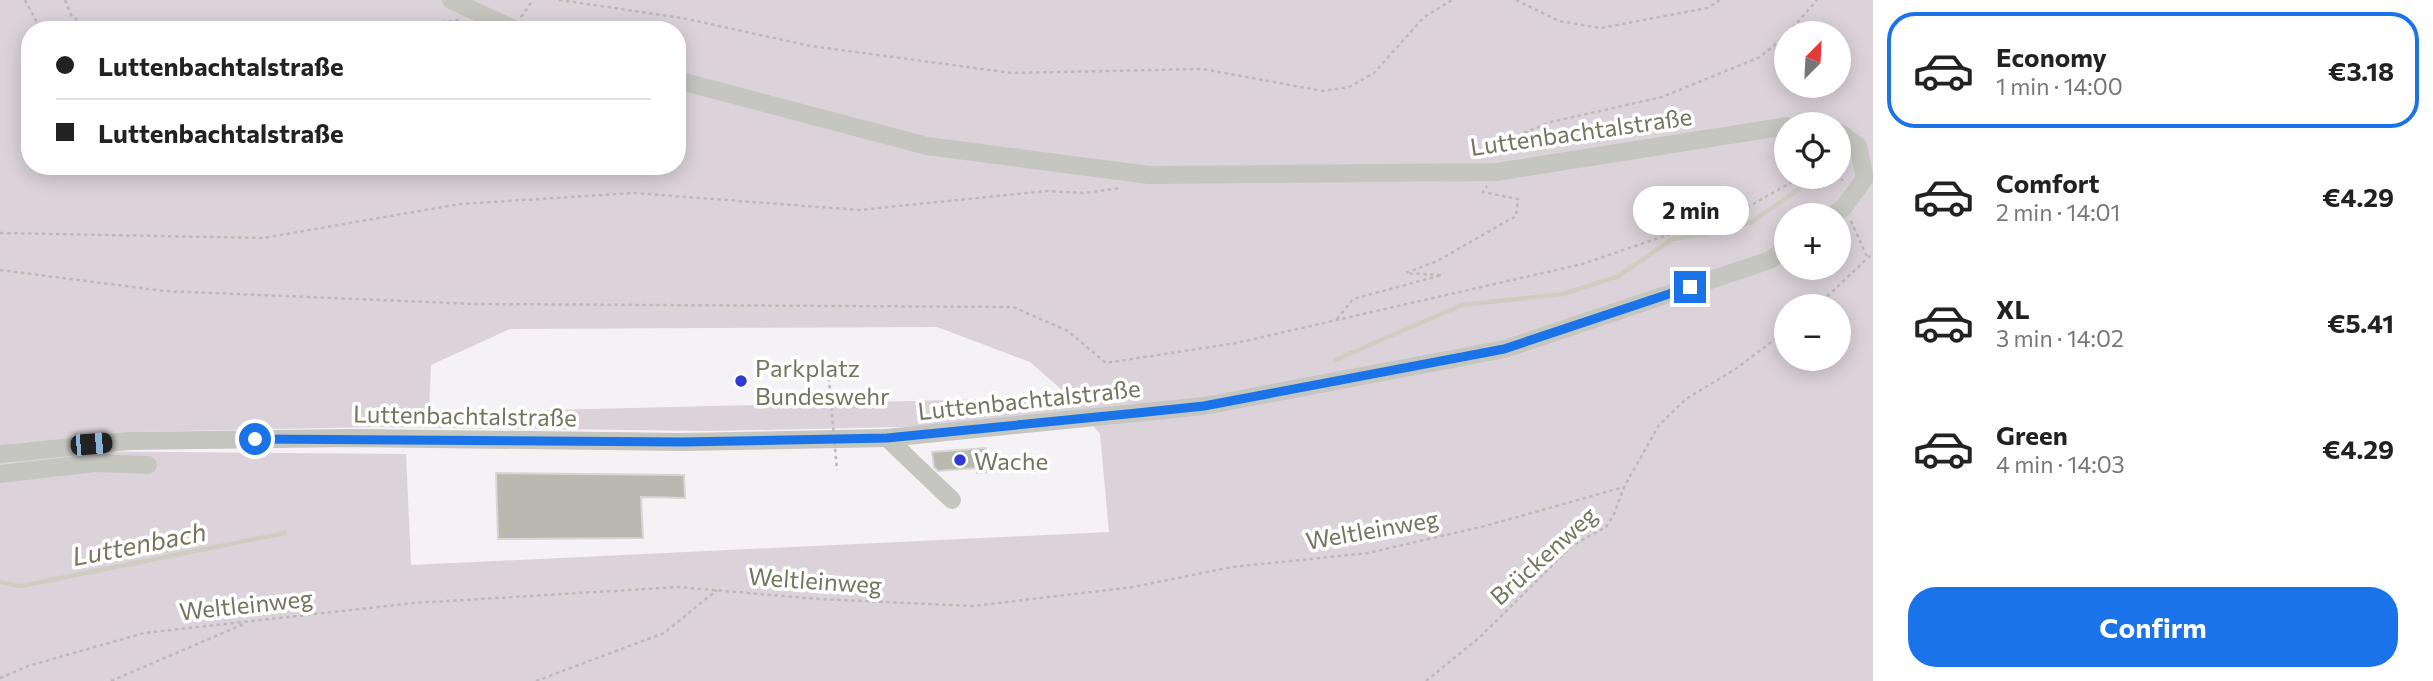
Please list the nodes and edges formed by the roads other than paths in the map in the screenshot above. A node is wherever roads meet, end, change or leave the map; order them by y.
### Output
1 (451, 0) edge
2 (497, 21) edge
3 (686, 82) edge
4 (1774, 128) edge
5 (1851, 141) edge
6 (1845, 203) edge
7 (1774, 257) edge
8 (887, 438) junction
9 (0, 454) edge
10 (148, 465) dead end
11 (0, 474) edge
12 (952, 500) dead end

1 - 2 street
3 - 4 street, Luttenbachtalstraße
5 - 6 street
7 - 8 street, Luttenbachtalstraße
8 - 9 street, Luttenbachtalstraße
8 - 12 street
10 - 11 street

